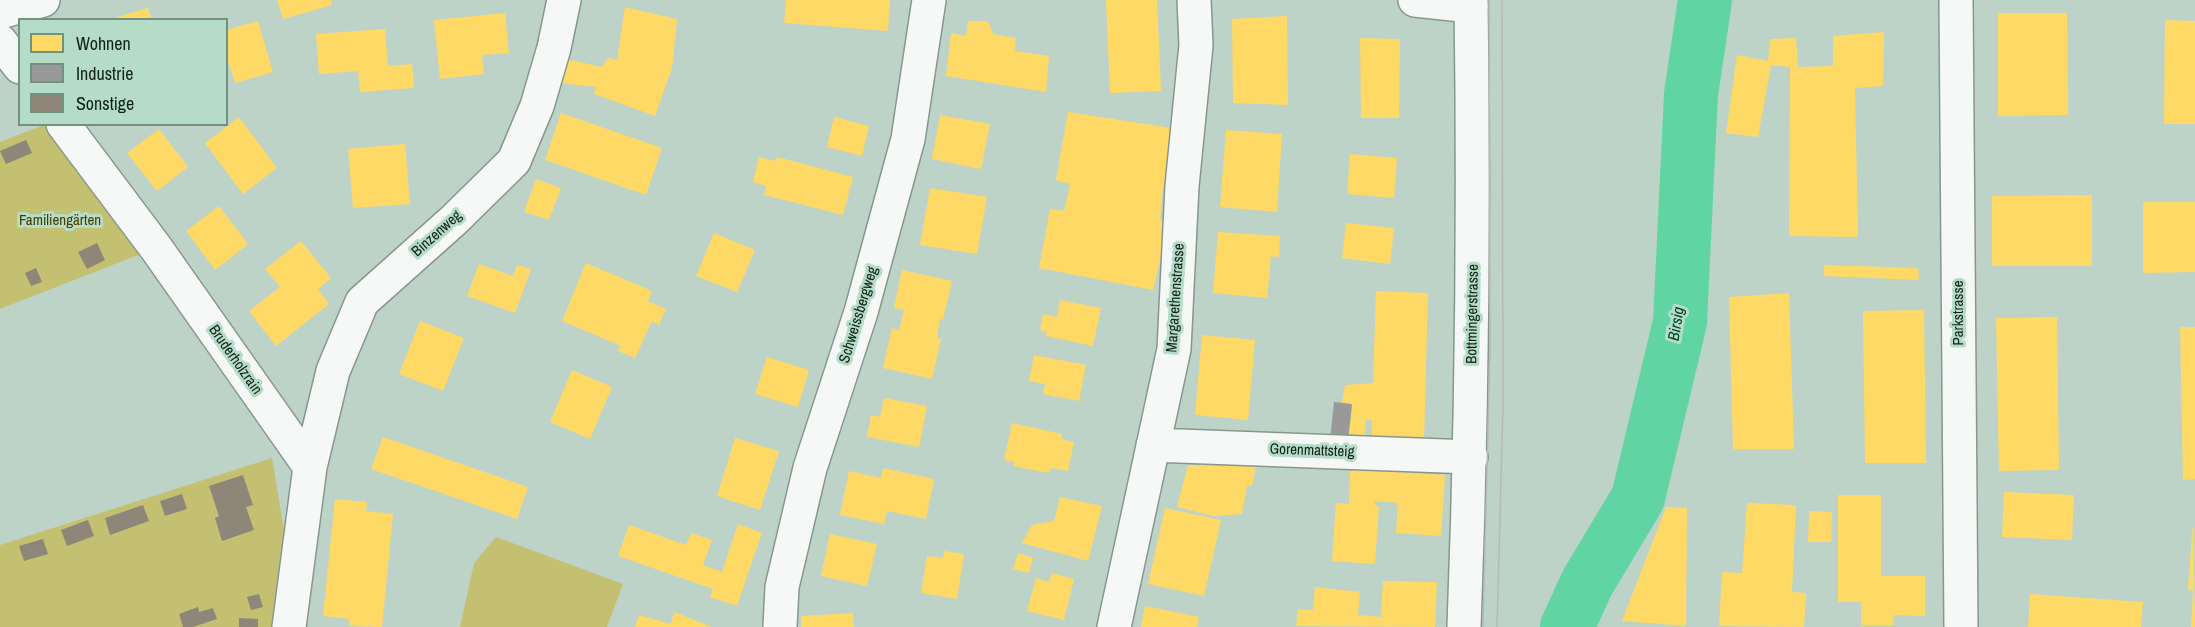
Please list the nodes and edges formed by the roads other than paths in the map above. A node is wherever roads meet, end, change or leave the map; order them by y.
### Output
1 (43, 0) edge
2 (564, 0) edge
3 (929, 0) edge
4 (1194, 0) edge
5 (1415, 0) edge
6 (1956, 0) edge
7 (1471, 3) edge
8 (0, 12) edge
9 (0, 41) edge
10 (18, 64) edge
11 (64, 126) edge
12 (1153, 446) junction
13 (1471, 457) junction
14 (310, 467) junction
15 (289, 627) edge
16 (780, 627) edge
17 (1114, 627) edge
18 (1464, 627) edge
19 (1961, 627) edge

1 - 8 street
2 - 14 street, Binzenweg
3 - 16 street, Schweissbergweg
4 - 12 street, Margarethenstrasse
5 - 7 street
6 - 19 street, Parkstrasse
7 - 13 street, Bottmingerstrasse
9 - 10 street
11 - 14 street, Bruderholzrain
12 - 13 street, Gorenmattsteig
12 - 17 street, Margarethenstrasse
13 - 18 street, Bottmingerstrasse
14 - 15 street

